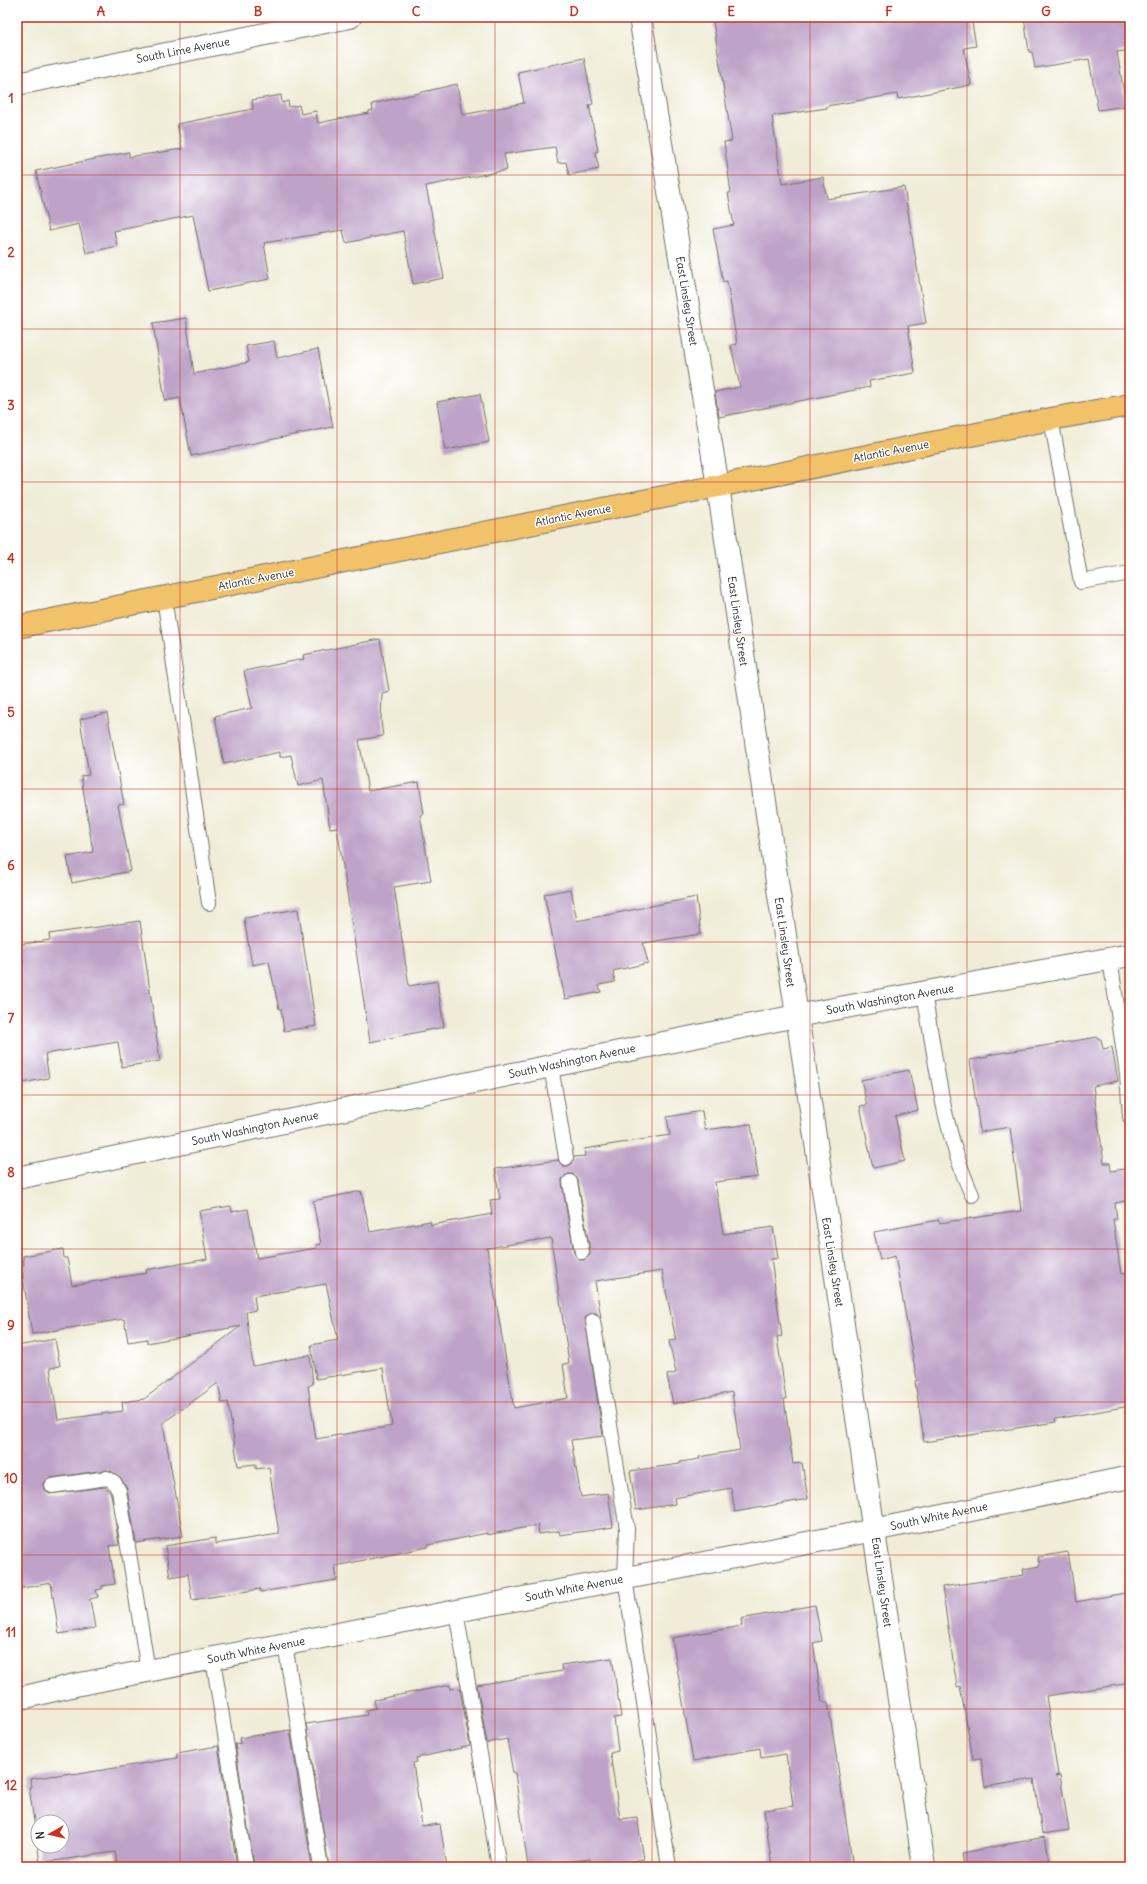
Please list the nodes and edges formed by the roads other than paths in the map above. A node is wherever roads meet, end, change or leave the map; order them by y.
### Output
1 (350, 17) edge
2 (640, 17) edge
3 (17, 84) edge
4 (1130, 405) edge
5 (1051, 419) junction
6 (718, 486) junction
7 (1130, 573) edge
8 (164, 597) junction
9 (17, 627) edge
10 (209, 903) dead end
11 (1120, 957) edge
12 (924, 993) junction
13 (796, 1016) junction
14 (551, 1066) junction
15 (1130, 1117) edge
16 (566, 1158) dead end
17 (17, 1178) edge
18 (570, 1182) dead end
19 (972, 1195) dead end
20 (582, 1252) dead end
21 (593, 1321) dead end
22 (1130, 1477) edge
23 (52, 1486) dead end
24 (874, 1530) junction
25 (625, 1578) junction
26 (456, 1611) junction
27 (284, 1644) junction
28 (212, 1659) junction
29 (148, 1671) junction
30 (17, 1699) edge
31 (246, 1867) edge
32 (321, 1867) edge
33 (499, 1867) edge
34 (669, 1867) edge
35 (924, 1867) edge

1 - 3 street, South Lime Avenue
2 - 6 street, East Linsley Street
4 - 5 main road, Atlantic Avenue
5 - 6 main road, Atlantic Avenue
5 - 7 lane
6 - 8 main road, Atlantic Avenue
6 - 13 street, East Linsley Street
8 - 9 main road, Atlantic Avenue
8 - 10 lane
11 - 12 street, South Washington Avenue
11 - 15 lane
12 - 13 street, South Washington Avenue
12 - 19 lane
13 - 14 street, South Washington Avenue
13 - 24 street, East Linsley Street
14 - 16 lane
14 - 17 street, South Washington Avenue
18 - 20 lane
21 - 25 lane
22 - 24 street, South White Avenue
23 - 29 lane
24 - 25 street, South White Avenue
24 - 35 street, East Linsley Street
25 - 26 street, South White Avenue
25 - 34 lane
26 - 27 street, South White Avenue
26 - 33 lane
27 - 28 street, South White Avenue
27 - 32 lane
28 - 29 street, South White Avenue
28 - 31 lane
29 - 30 street, South White Avenue

